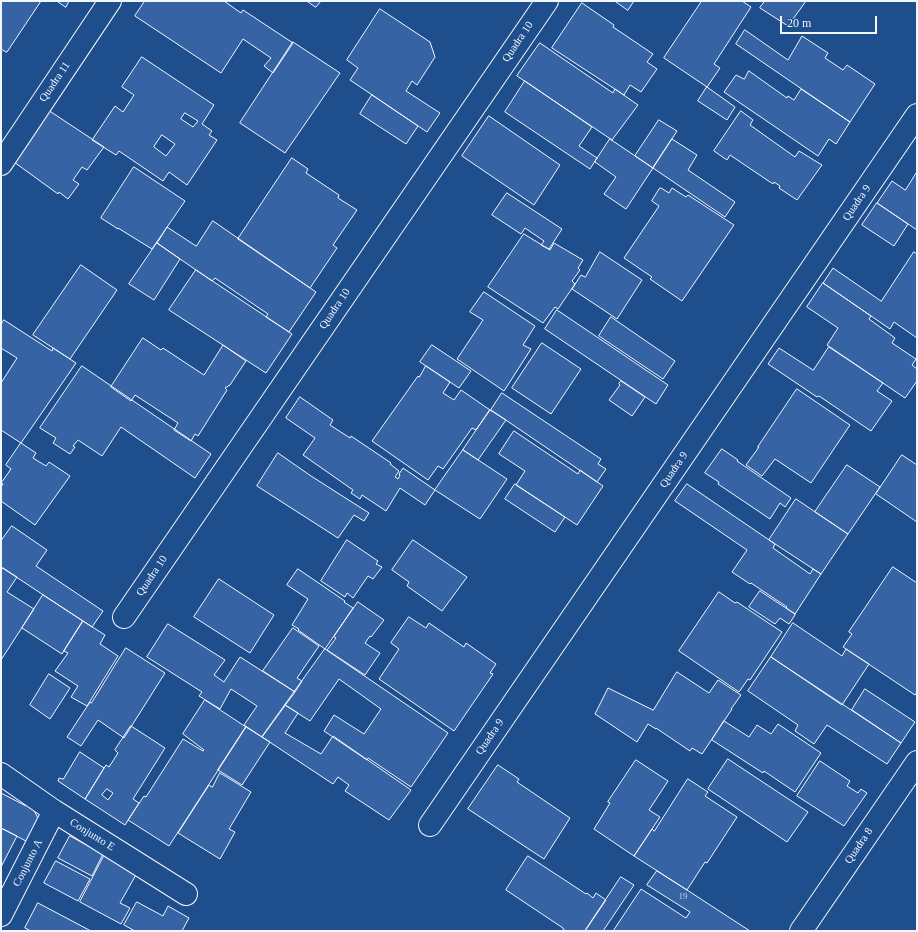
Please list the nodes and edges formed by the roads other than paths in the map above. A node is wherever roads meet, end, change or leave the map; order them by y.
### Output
1 (110, 1) edge
2 (546, 1) edge
3 (917, 115) edge
4 (1, 164) edge
5 (124, 617) dead end
6 (917, 762) edge
7 (1, 774) edge
8 (54, 812) junction
9 (430, 825) dead end
10 (186, 894) dead end
11 (1, 915) edge
12 (801, 931) edge

1 - 4 street, Quadra 11
2 - 5 street, Quadra 10
3 - 9 street, Quadra 9
6 - 12 street, Quadra 8
7 - 8 street, Conjunto E
8 - 10 street, Conjunto E
8 - 11 street, Conjunto A

